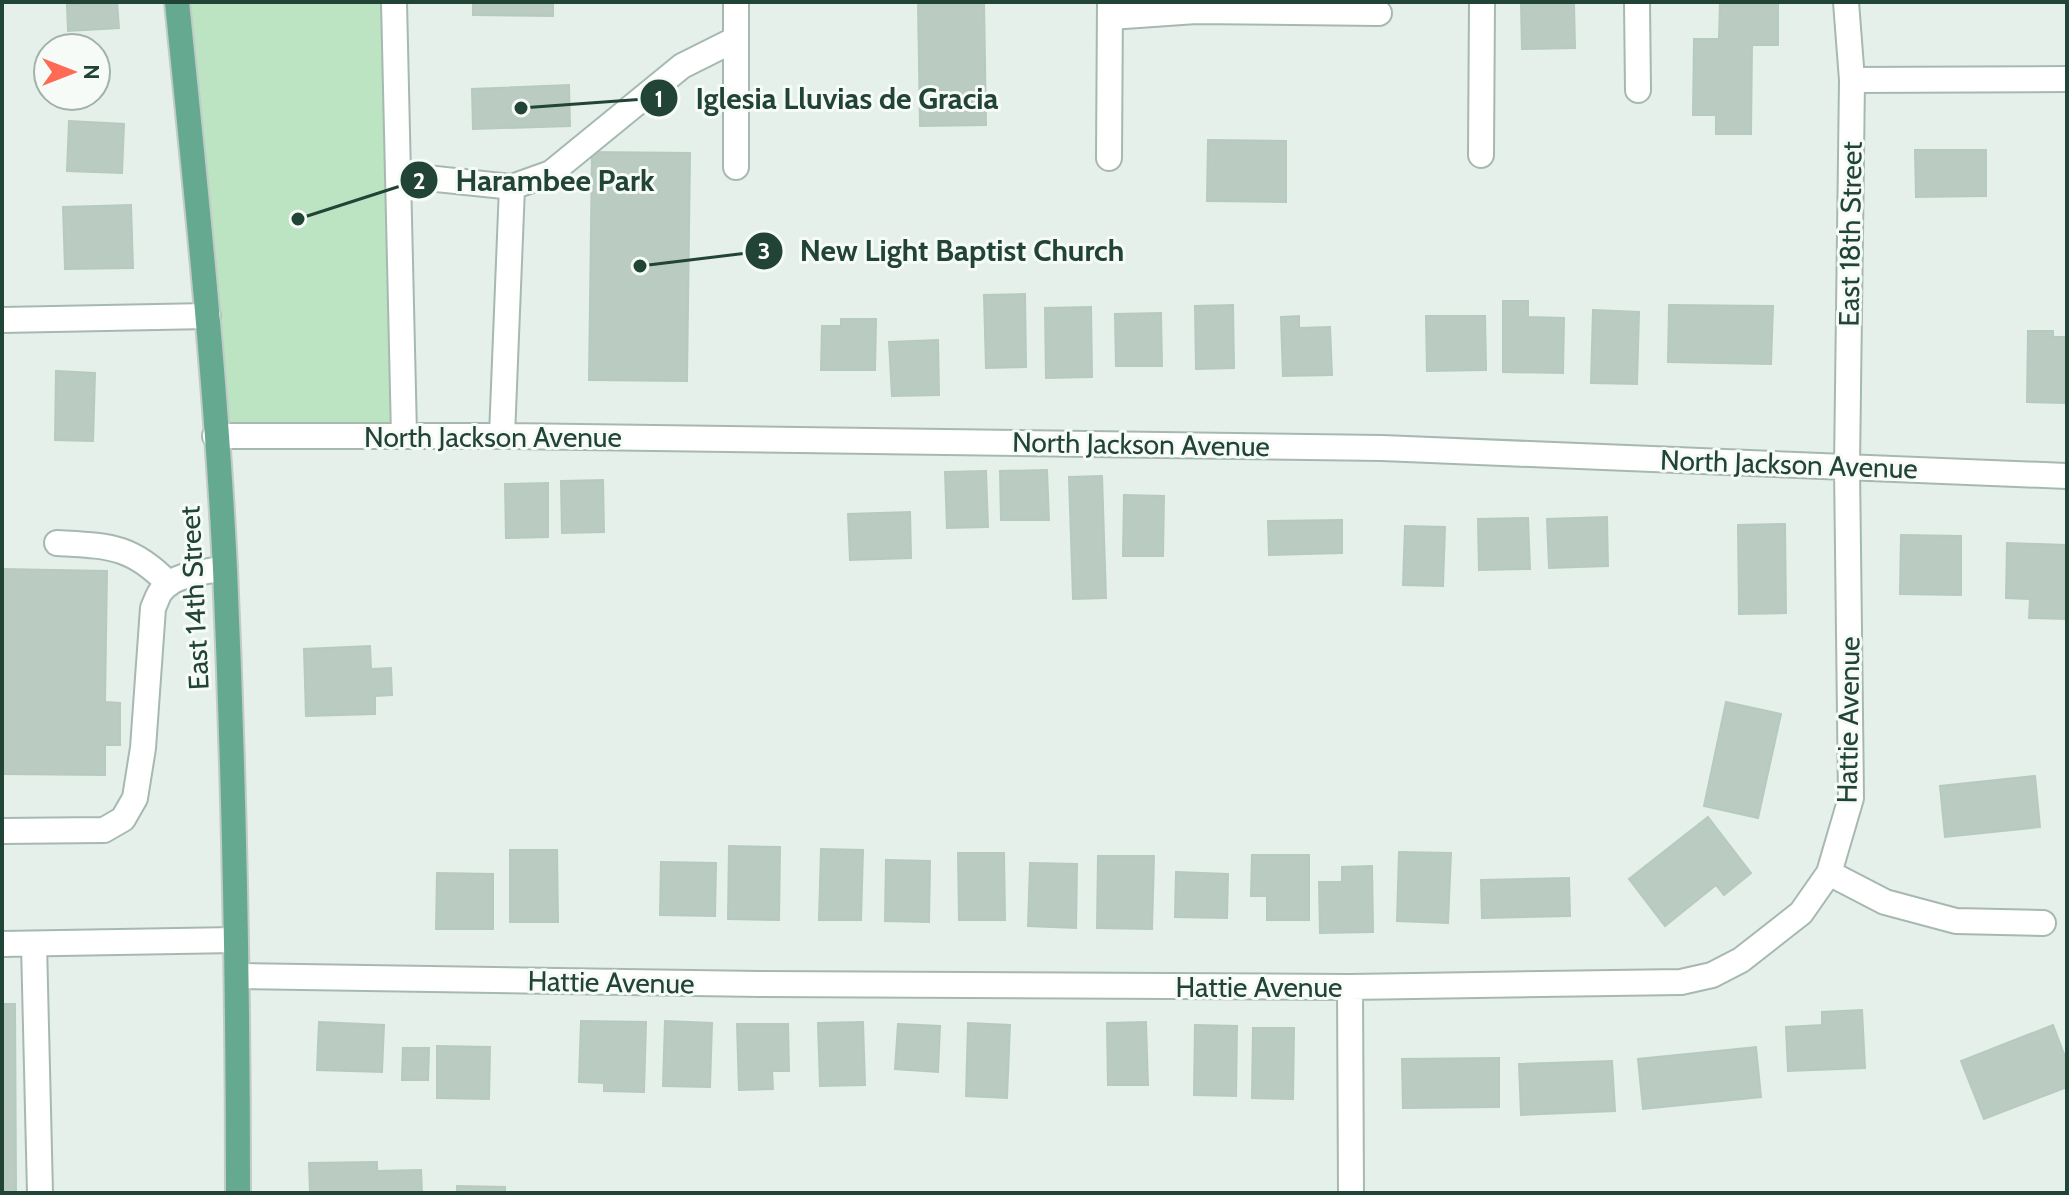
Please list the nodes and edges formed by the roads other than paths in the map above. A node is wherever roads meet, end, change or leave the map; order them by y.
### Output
1 (177, 2) edge
2 (394, 2) edge
3 (736, 2) edge
4 (1482, 2) edge
5 (1637, 2) edge
6 (1846, 2) edge
7 (1196, 7) edge
8 (1110, 10) edge
9 (1379, 13) dead end
10 (736, 39) junction
11 (2067, 79) edge
12 (1852, 80) junction
13 (1638, 90) dead end
14 (1481, 155) dead end
15 (1109, 158) dead end
16 (736, 167) dead end
17 (398, 175) junction
18 (512, 187) junction
19 (208, 316) junction
20 (2, 320) edge
21 (404, 435) junction
22 (215, 436) junction
23 (502, 436) junction
24 (1847, 467) junction
25 (2067, 476) edge
26 (57, 543) dead end
27 (225, 568) junction
28 (169, 584) junction
29 (2, 831) edge
30 (1829, 873) junction
31 (2043, 923) dead end
32 (235, 940) junction
33 (2, 944) edge
34 (34, 944) junction
35 (238, 976) junction
36 (1350, 987) junction
37 (40, 1193) edge
38 (238, 1193) edge
39 (1351, 1193) edge

1 - 19 main road, East 14th Street
2 - 17 street
3 - 10 street
4 - 14 street
5 - 13 street
6 - 12 street, East 18th Street
7 - 8 street
7 - 9 street
8 - 15 street
10 - 16 street
10 - 18 street
11 - 12 street
12 - 24 street, East 18th Street
17 - 18 street
17 - 21 street
18 - 23 street
19 - 20 street
19 - 22 main road, East 14th Street
21 - 22 street, North Jackson Avenue
21 - 23 street, North Jackson Avenue
22 - 27 main road, East 14th Street
23 - 24 street, North Jackson Avenue
24 - 25 street, North Jackson Avenue
24 - 30 street, Hattie Avenue
26 - 28 street
27 - 28 street
27 - 32 main road, East 14th Street
28 - 29 street
30 - 31 street
30 - 36 street, Hattie Avenue
32 - 34 street
32 - 35 main road, East 14th Street
33 - 34 street
34 - 37 street
35 - 36 street, Hattie Avenue
35 - 38 main road, East 14th Street
36 - 39 street

